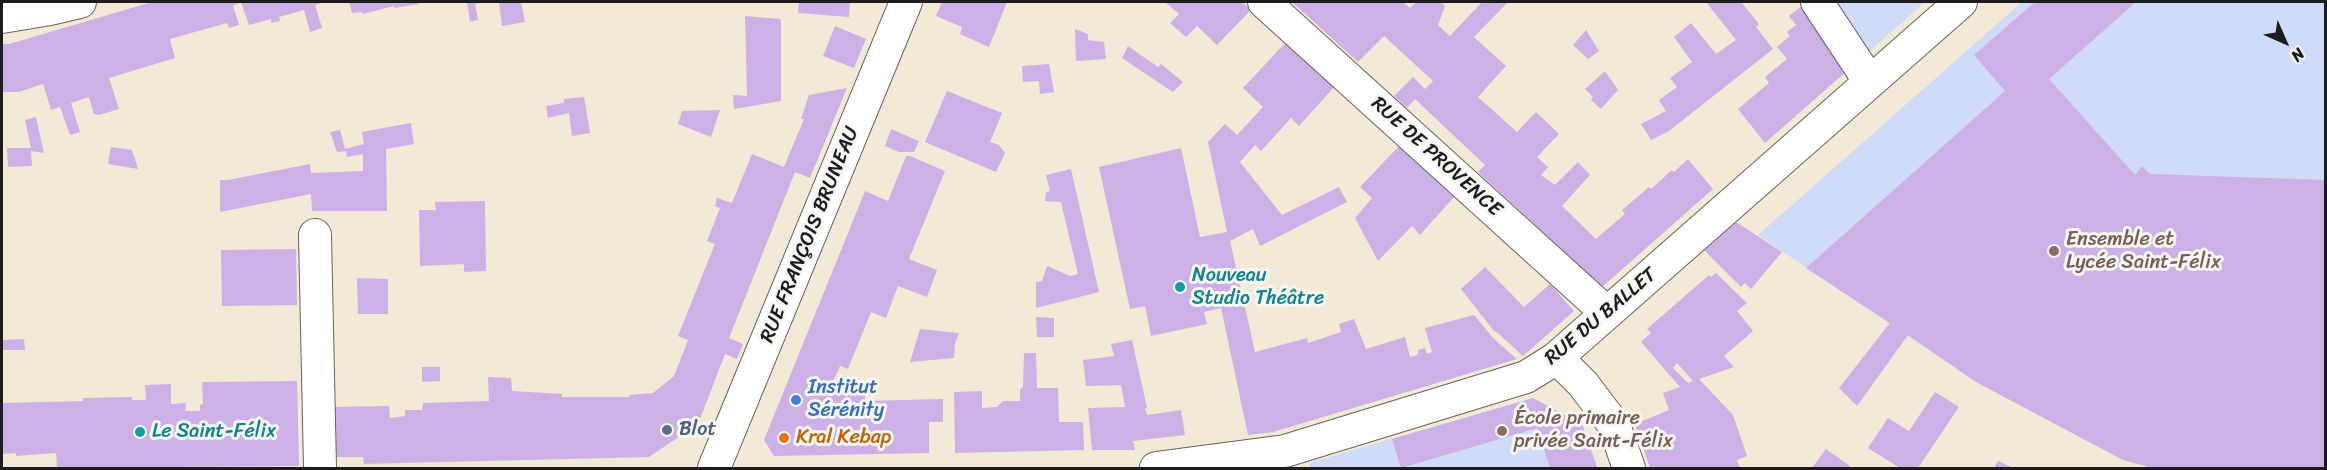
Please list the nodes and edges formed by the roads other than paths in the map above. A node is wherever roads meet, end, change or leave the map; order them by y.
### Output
1 (80, 2) edge
2 (906, 2) edge
3 (1264, 2) edge
4 (1817, 2) edge
5 (1961, 2) edge
6 (2, 17) edge
7 (1870, 82) junction
8 (315, 235) dead end
9 (1607, 313) junction
10 (1555, 359) junction
11 (320, 468) edge
12 (714, 468) edge
13 (1156, 468) edge
14 (1629, 468) edge

1 - 6 street
2 - 12 street, RUE FRANÇOIS BRUNEAU
3 - 9 street, RUE DE PROVENCE
4 - 7 street
5 - 7 street, RUE DU BALLET
7 - 9 street, RUE DU BALLET
8 - 11 street
9 - 10 street, RUE DU BALLET
10 - 13 street, RUE DU BALLET
10 - 14 street

